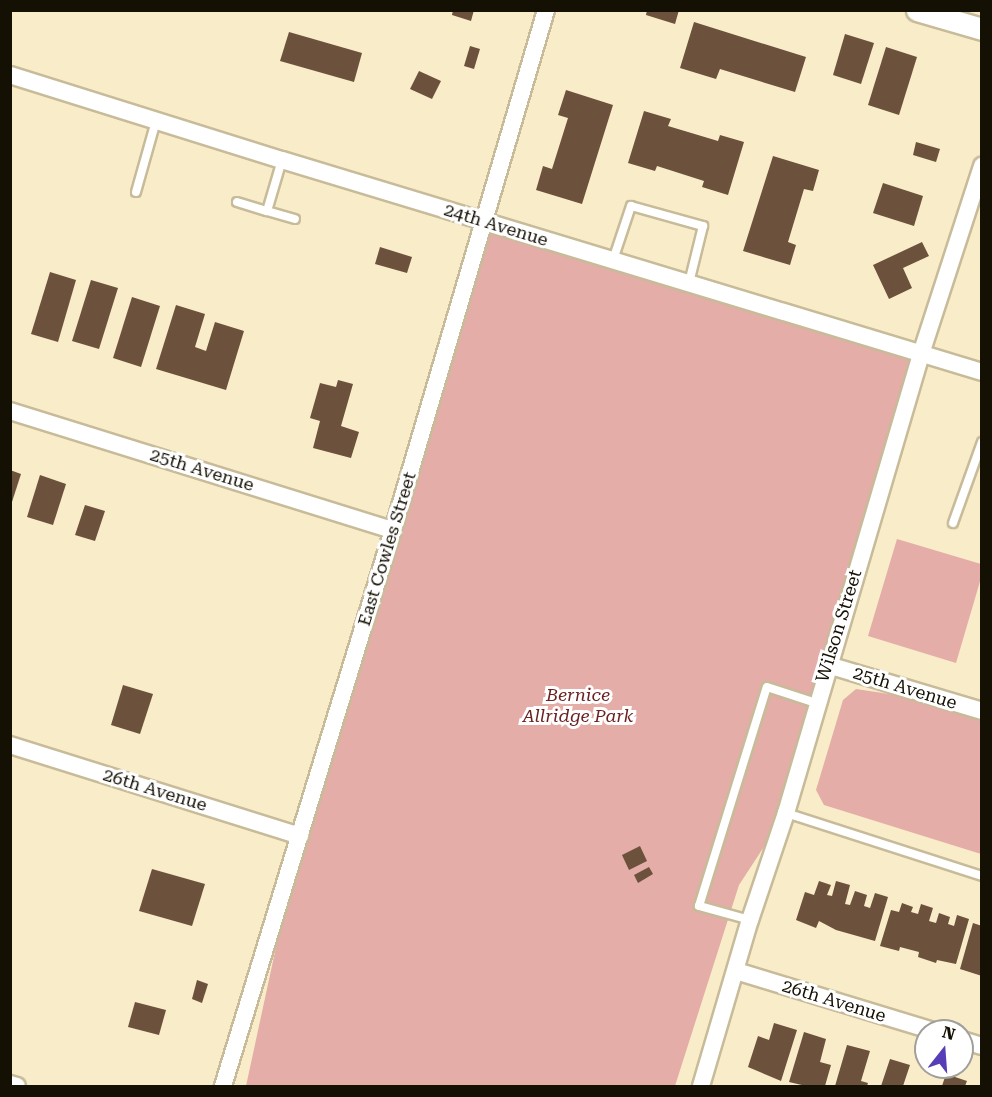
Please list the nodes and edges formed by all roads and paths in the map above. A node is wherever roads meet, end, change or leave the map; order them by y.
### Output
1 (546, 10) edge
2 (917, 10) edge
3 (981, 30) edge
4 (10, 75) edge
5 (156, 121) junction
6 (282, 160) junction
7 (981, 166) edge
8 (136, 192) dead end
9 (237, 202) dead end
10 (267, 211) junction
11 (295, 219) dead end
12 (484, 221) junction
13 (613, 260) junction
14 (689, 283) junction
15 (921, 354) junction
16 (981, 372) edge
17 (10, 411) edge
18 (981, 442) edge
19 (953, 523) dead end
20 (393, 530) junction
21 (828, 665) junction
22 (816, 703) junction
23 (981, 711) edge
24 (10, 745) edge
25 (786, 813) junction
26 (300, 836) junction
27 (981, 876) edge
28 (750, 920) junction
29 (736, 971) junction
30 (914, 1025) edge
31 (10, 1084) edge
32 (17, 1086) edge
33 (224, 1086) edge
34 (701, 1086) edge

1 - 12 street, East Cowles Street
2 - 3 street
4 - 5 street, 24th Avenue
5 - 6 street, 24th Avenue
5 - 8 lane
6 - 10 lane
6 - 12 street, 24th Avenue
7 - 15 street, Wilson Street
9 - 10 lane
10 - 11 lane
12 - 13 street, 24th Avenue
12 - 20 street, East Cowles Street
13 - 14 street, 24th Avenue
13 - 14 lane
14 - 15 street, 24th Avenue
15 - 16 street, 24th Avenue
15 - 21 street, Wilson Street
17 - 20 street, 25th Avenue
18 - 19 lane
20 - 26 street, East Cowles Street
21 - 22 street, Wilson Street
21 - 23 street, 25th Avenue
22 - 25 street, Wilson Street
22 - 28 lane
24 - 26 street, 26th Avenue
25 - 27 lane
25 - 28 street, Wilson Street
26 - 33 street, East Cowles Street
28 - 29 street, Wilson Street
29 - 30 street, 26th Avenue
29 - 34 street, Wilson Street
31 - 32 street

